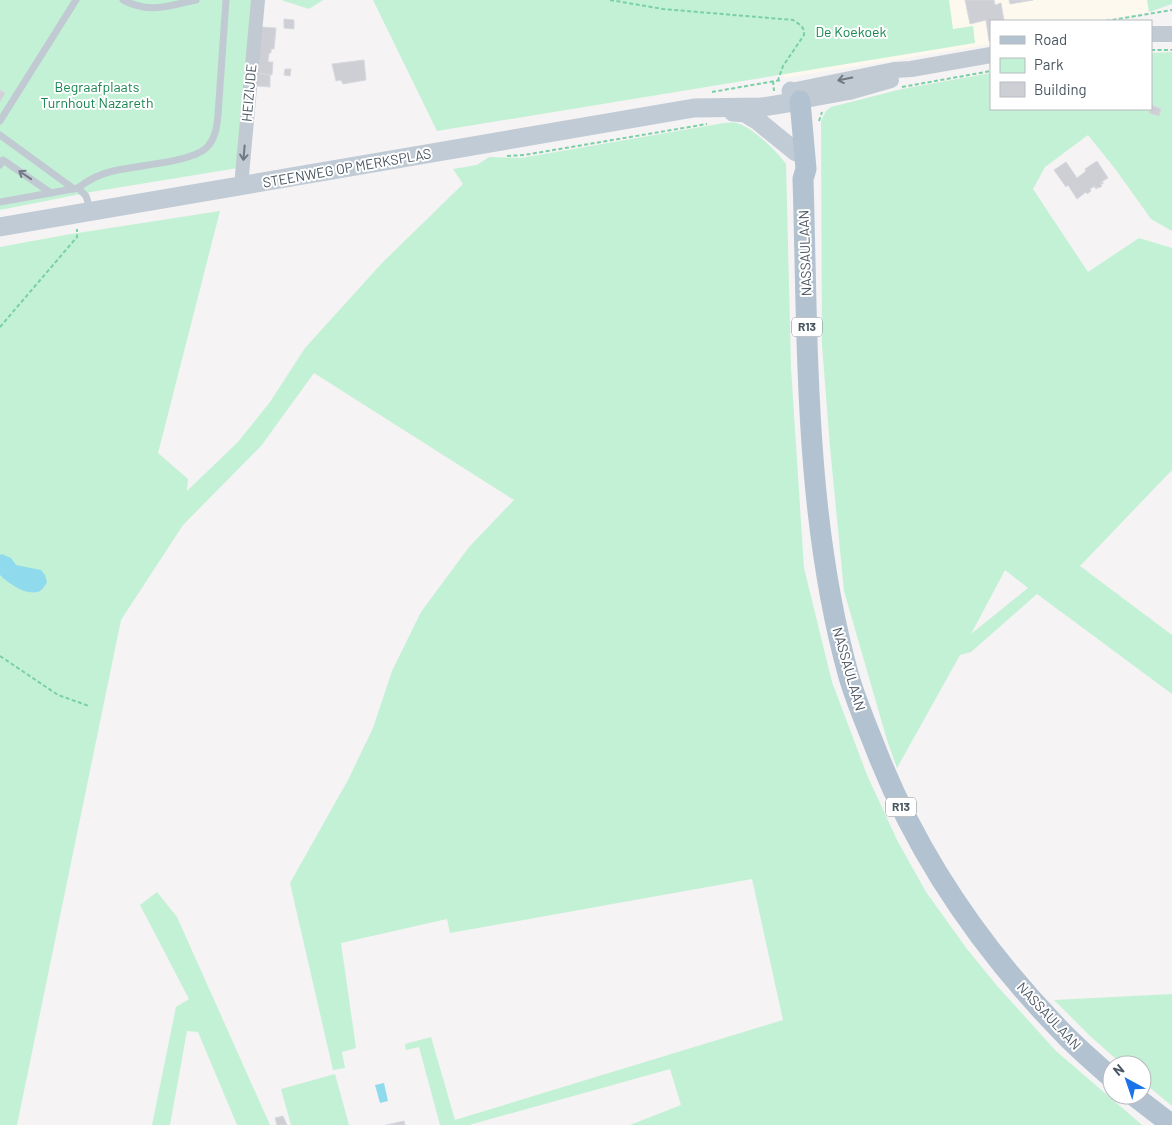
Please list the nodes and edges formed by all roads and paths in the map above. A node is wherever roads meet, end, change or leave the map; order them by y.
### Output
1 (76, 0) edge
2 (123, 0) edge
3 (196, 0) edge
4 (226, 0) edge
5 (258, 0) edge
6 (610, 0) edge
7 (1172, 10) edge
8 (1112, 20) edge
9 (1152, 34) edge
10 (1172, 34) edge
11 (1152, 50) edge
12 (1172, 50) edge
13 (990, 55) edge
14 (911, 69) junction
15 (990, 72) edge
16 (901, 87) dead end
17 (789, 97) junction
18 (823, 104) junction
19 (685, 109) junction
20 (0, 121) edge
21 (811, 125) junction
22 (0, 135) edge
23 (796, 152) junction
24 (0, 165) edge
25 (803, 179) junction
26 (243, 185) junction
27 (76, 188) junction
28 (51, 193) junction
29 (0, 202) edge
30 (84, 213) junction
31 (0, 227) edge
32 (0, 327) edge
33 (0, 656) edge
34 (89, 706) dead end
35 (1102, 1069) edge
36 (1146, 1105) edge
37 (1172, 1125) edge

1 - 20 lane
2 - 3 lane
4 - 27 lane
5 -> 26 street, HEIZIJDE
6 - 17 path
7 - 8 path
9 - 10 street
11 - 12 path
13 - 14 street
14 -> 17 street
14 - 18 street
15 - 16 path
17 - 18 street
17 - 19 main road
17 - 21 main road, NASSAULAAN / R13
17 - 23 main road, NASSAULAAN / R13
18 - 21 street
18 - 21 path
19 - 23 main road
19 - 26 main road, STEENWEG OP MERKSPLAS
21 - 25 main road, NASSAULAAN / R13
22 - 27 lane
23 - 25 main road, NASSAULAAN / R13
28 -> 24 lane
25 - 35 main road, NASSAULAAN / R13
26 - 30 main road, STEENWEG OP MERKSPLAS
27 - 28 lane
27 - 30 lane
28 - 29 lane
30 - 31 main road, STEENWEG OP MERKSPLAS
30 - 32 path
33 - 34 path
36 - 37 main road

